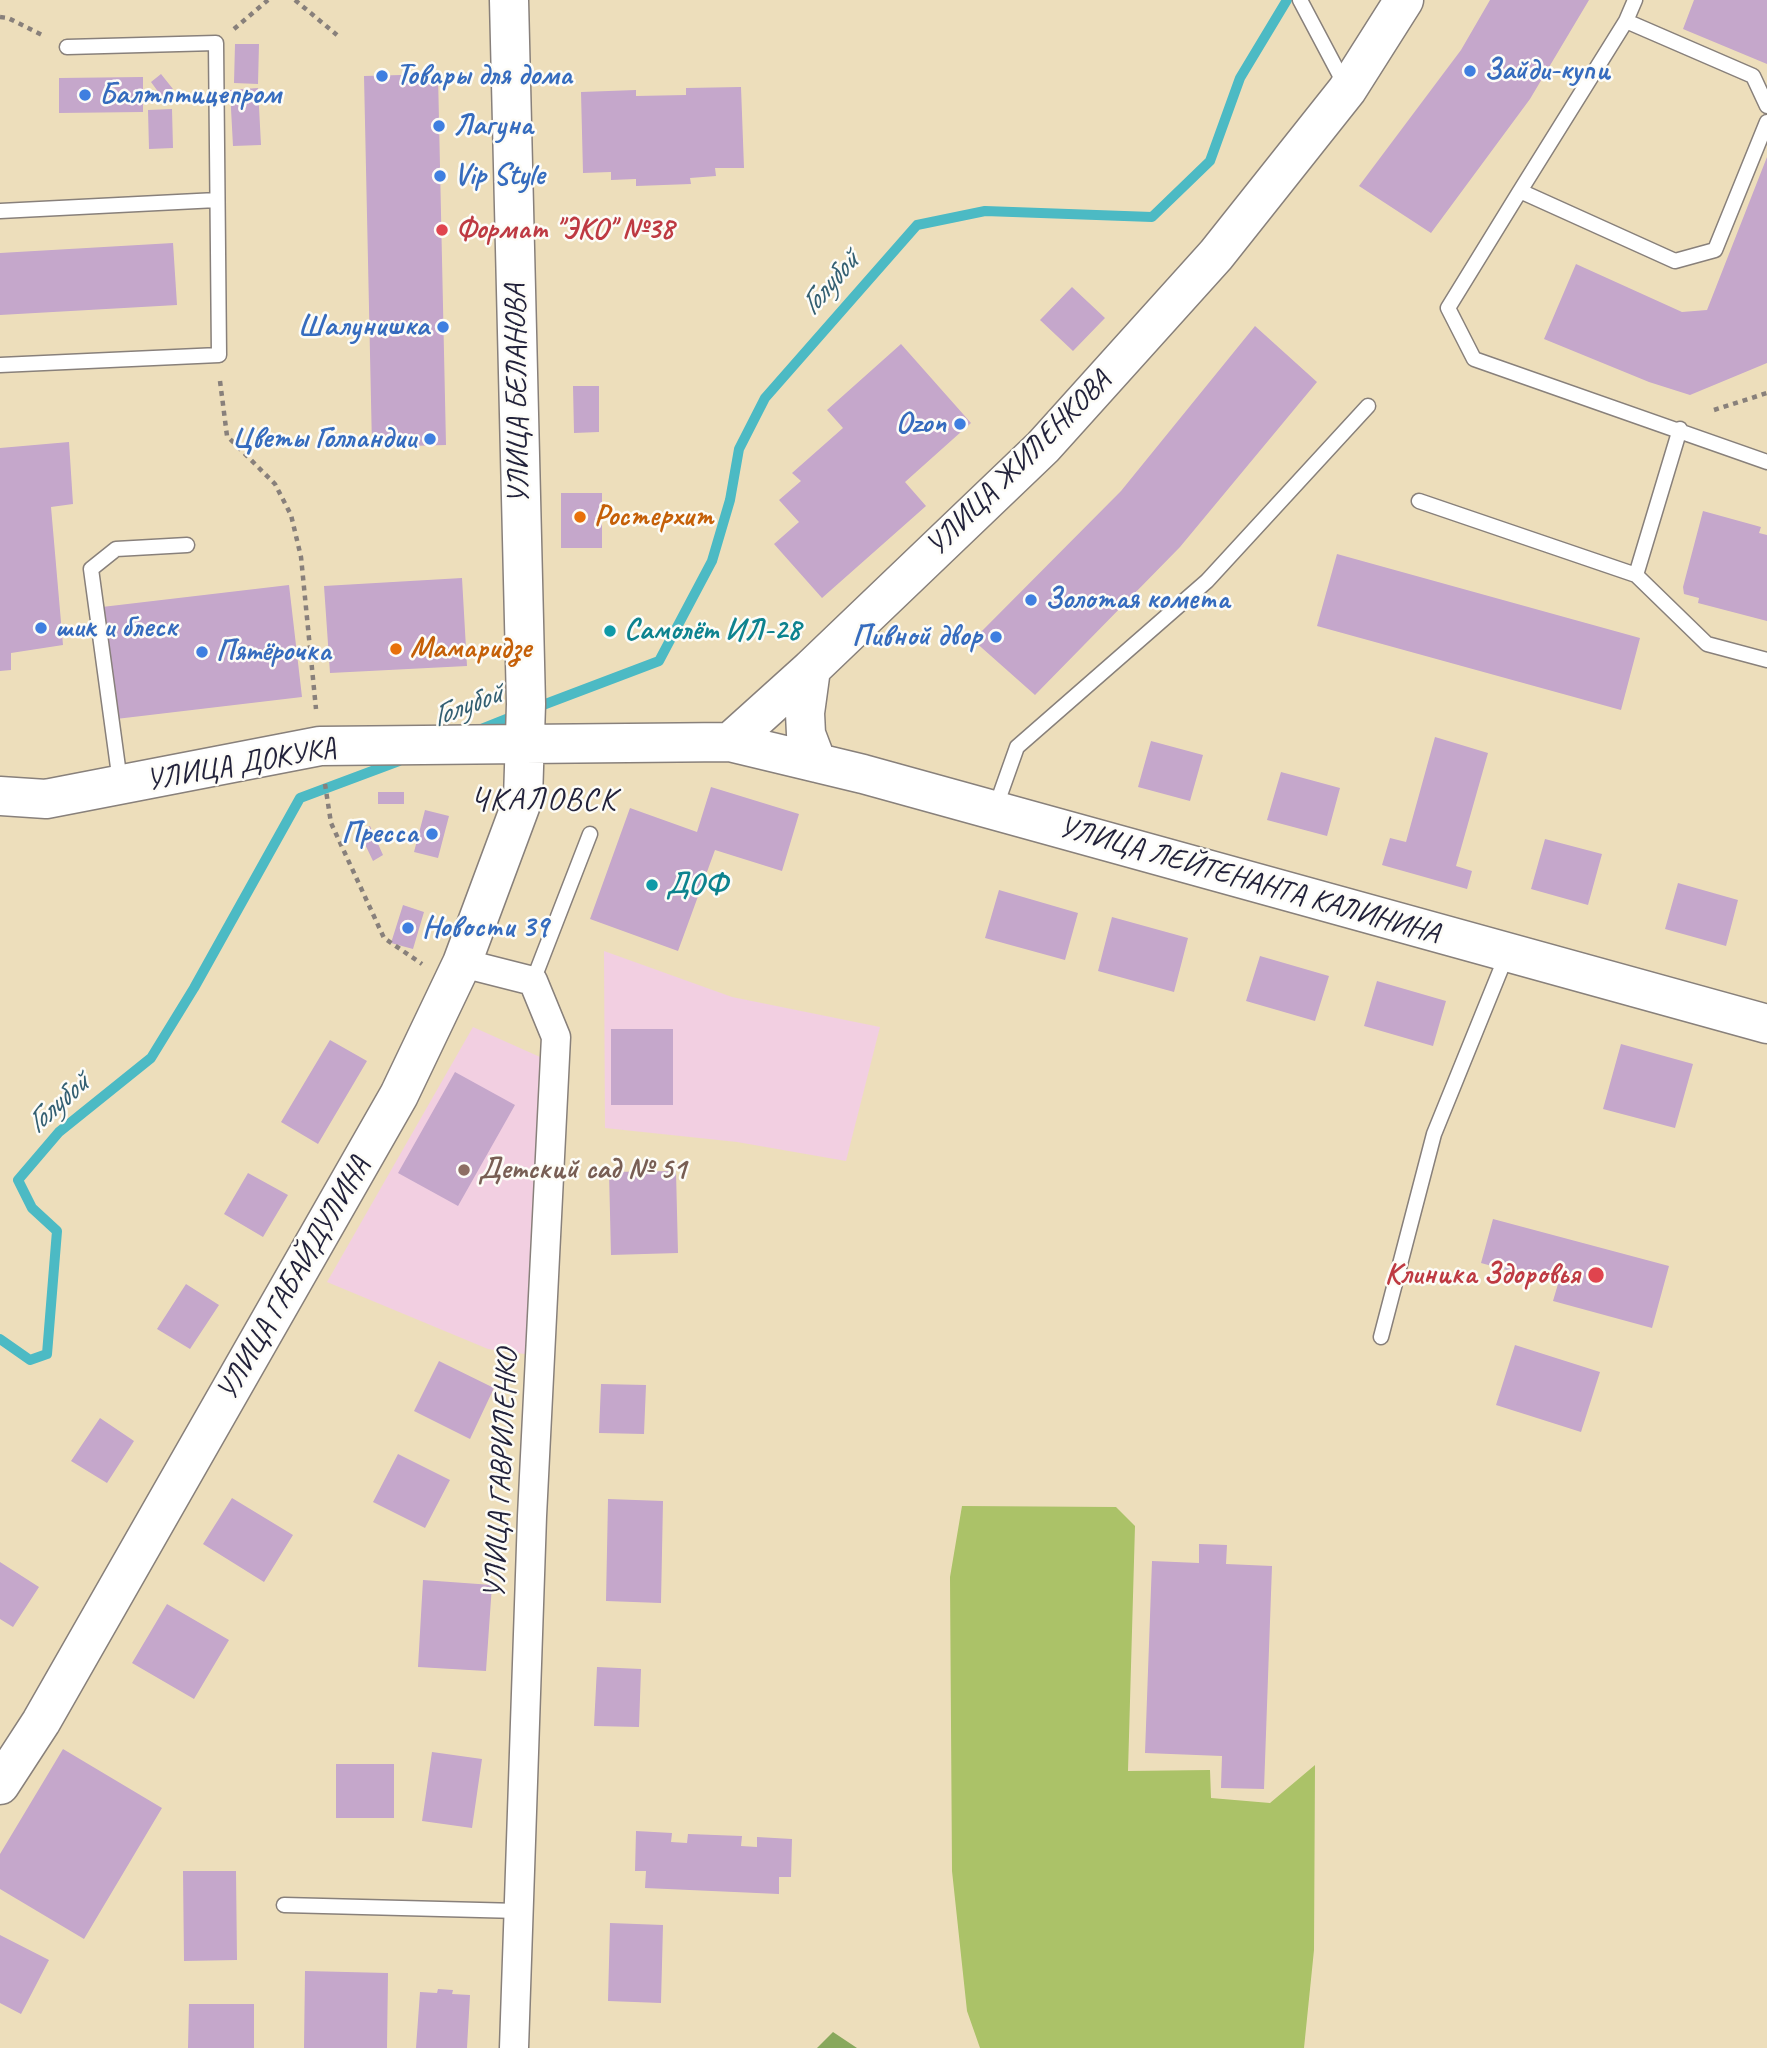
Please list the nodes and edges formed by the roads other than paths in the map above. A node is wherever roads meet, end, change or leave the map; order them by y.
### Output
1 (509, 0) edge
2 (1404, 0) edge
3 (1635, 0) edge
4 (1302, 4) edge
5 (1626, 21) junction
6 (66, 47) road end
7 (1347, 90) junction
8 (1767, 107) edge
9 (1767, 122) edge
10 (1520, 191) junction
11 (217, 200) junction
12 (0, 211) edge
13 (0, 365) edge
14 (1368, 406) dead end
15 (1680, 429) junction
16 (1767, 462) edge
17 (1419, 501) dead end
18 (187, 545) dead end
19 (1636, 575) junction
20 (1767, 660) edge
21 (811, 669) junction
22 (730, 742) junction
23 (526, 746) junction
24 (817, 763) junction
25 (120, 786) junction
26 (0, 796) edge
27 (995, 810) junction
28 (590, 834) dead end
29 (1508, 953) junction
30 (462, 963) junction
31 (533, 981) junction
32 (1766, 1021) edge
33 (1381, 1337) dead end
34 (0, 1785) edge
35 (284, 1905) dead end
36 (519, 1911) junction
37 (514, 2048) edge

1 - 23 main road, УЛИЦА БЕЛАНОВА
2 - 7 main road, УЛИЦА ЖИЛЕНКОВА
3 - 5 lane
4 - 7 lane
5 - 8 lane
5 - 10 lane
6 - 11 lane
7 - 21 main road, УЛИЦА ЖИЛЕНКОВА
9 - 10 lane
10 - 15 lane
11 - 12 lane
11 - 13 lane
14 - 27 lane
15 - 16 lane
15 - 19 lane
17 - 19 lane
18 - 25 lane
19 - 20 lane
21 - 22 main road, УЛИЦА ЖИЛЕНКОВА
21 - 24 main road
22 - 23 main road
22 - 24 main road, УЛИЦА ЛЕЙТЕНАНТА КАЛИНИНА
23 - 25 main road, УЛИЦА ДОКУКА
23 - 30 main road, УЛИЦА ГАБАЙДУЛИНА
24 - 27 main road, УЛИЦА ЛЕЙТЕНАНТА КАЛИНИНА
25 - 26 main road, УЛИЦА ДОКУКА
27 - 29 main road, УЛИЦА ЛЕЙТЕНАНТА КАЛИНИНА
28 - 31 lane
29 - 32 main road, УЛИЦА ЛЕЙТЕНАНТА КАЛИНИНА
29 - 33 lane
30 - 31 street
30 - 34 main road, УЛИЦА ГАБАЙДУЛИНА
31 - 36 street, УЛИЦА ГАВРИЛЕНКО
35 - 36 lane
36 - 37 street, УЛИЦА ГАВРИЛЕНКО

